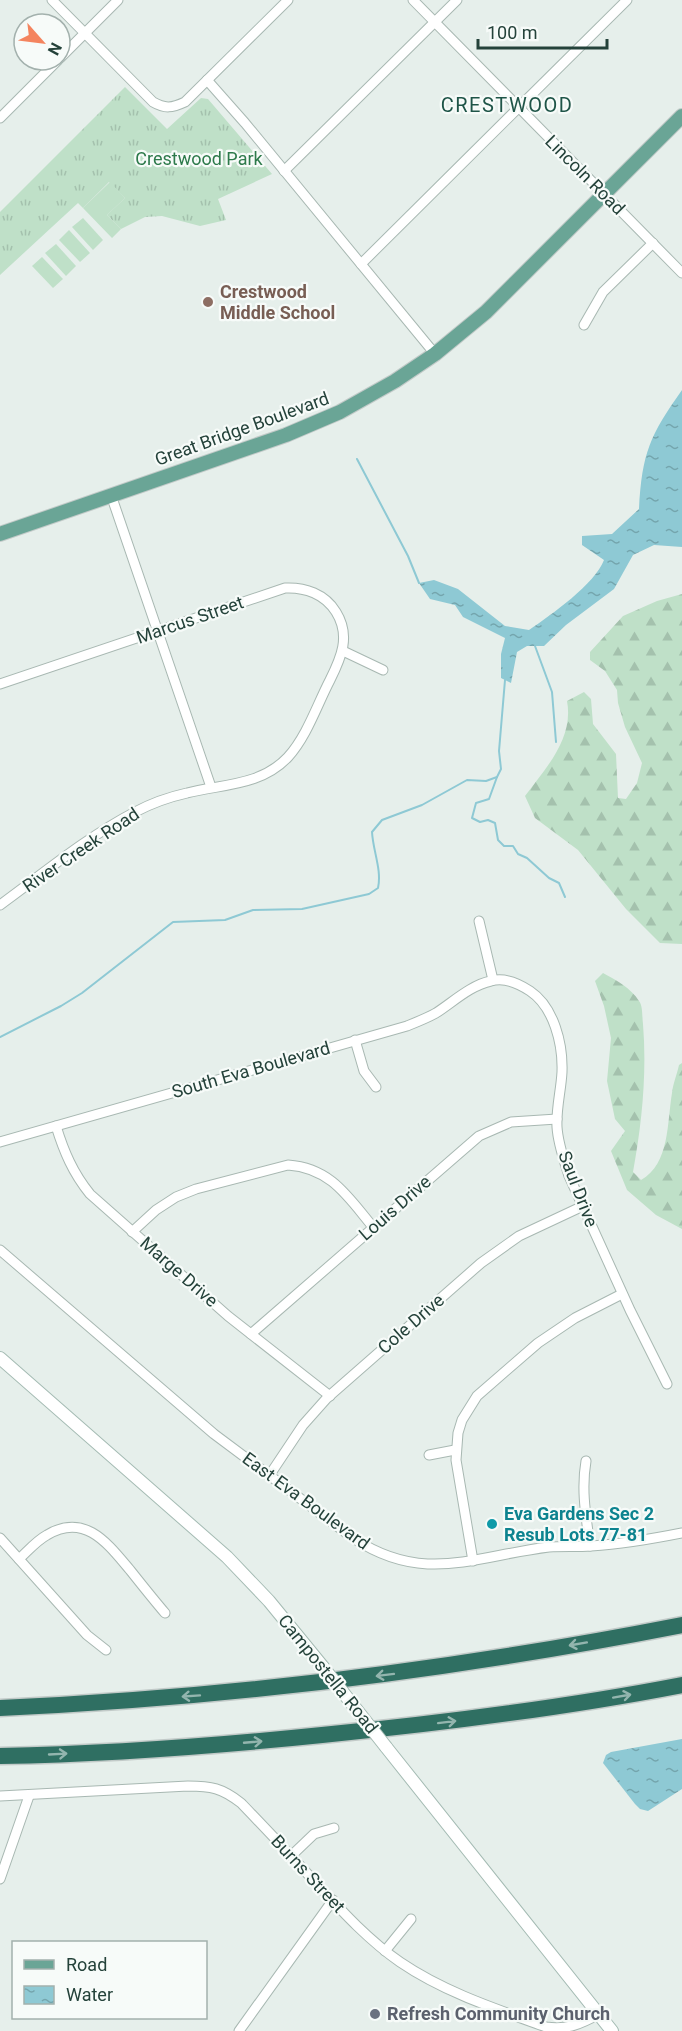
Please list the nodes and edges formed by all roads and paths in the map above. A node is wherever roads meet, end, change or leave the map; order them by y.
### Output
1 (52, 0) edge
2 (118, 0) edge
3 (288, 0) edge
4 (412, 0) edge
5 (457, 0) edge
6 (627, 0) edge
7 (434, 22) junction
8 (85, 33) junction
9 (72, 46) edge
10 (46, 72) edge
11 (207, 80) junction
12 (518, 107) junction
13 (682, 116) edge
14 (0, 118) edge
15 (284, 171) junction
16 (604, 194) junction
17 (653, 243) junction
18 (361, 264) junction
19 (682, 273) edge
20 (584, 325) dead end
21 (435, 354) junction
22 (111, 495) junction
23 (0, 534) edge
24 (157, 631) junction
25 (343, 651) junction
26 (383, 670) dead end
27 (0, 684) edge
28 (211, 788) junction
29 (0, 905) edge
30 (479, 921) dead end
31 (493, 980) junction
32 (356, 1040) junction
33 (376, 1087) dead end
34 (557, 1119) junction
35 (56, 1126) junction
36 (0, 1142) edge
37 (583, 1206) junction
38 (374, 1227) junction
39 (132, 1232) junction
40 (0, 1250) edge
41 (622, 1294) junction
42 (251, 1334) junction
43 (0, 1358) edge
44 (667, 1384) dead end
45 (330, 1396) junction
46 (455, 1450) junction
47 (429, 1455) dead end
48 (586, 1461) dead end
49 (269, 1476) junction
50 (682, 1533) edge
51 (0, 1538) edge
52 (590, 1546) junction
53 (19, 1559) junction
54 (473, 1561) junction
55 (165, 1613) dead end
56 (682, 1624) edge
57 (106, 1650) dead end
58 (682, 1687) edge
59 (0, 1708) edge
60 (0, 1756) edge
61 (0, 1796) edge
62 (29, 1796) junction
63 (334, 1828) dead end
64 (291, 1856) junction
65 (0, 1879) edge
66 (333, 1900) junction
67 (411, 1919) dead end
68 (385, 1951) junction
69 (599, 2014) junction
70 (541, 2028) edge
71 (238, 2031) edge
72 (612, 2031) edge

1 - 8 street
2 - 8 street
3 - 11 street
4 - 7 street, Lincoln Road
5 - 7 street
6 - 12 street
7 - 12 street, Lincoln Road
7 - 15 street
8 - 9 street
8 - 11 street
10 - 14 street
11 - 15 street
12 - 16 street, Lincoln Road
12 - 18 street
13 - 16 main road, Great Bridge Boulevard
15 - 18 street
16 - 17 street, Lincoln Road
16 - 21 main road, Great Bridge Boulevard
17 - 19 street, Lincoln Road
17 - 20 street
18 - 21 street
21 - 22 main road, Great Bridge Boulevard
22 - 23 main road, Great Bridge Boulevard
22 - 24 street
24 - 25 street, Marcus Street
24 - 27 street, Marcus Street
24 - 28 street
25 - 26 street
25 - 28 street, River Creek Road
28 - 29 street, River Creek Road
30 - 31 street
31 - 32 street, South Eva Boulevard
31 - 34 street, Saul Drive
32 - 33 street
32 - 35 street, South Eva Boulevard
34 - 37 street, Saul Drive
34 - 38 street, Louis Drive
35 - 36 street, South Eva Boulevard
35 - 39 street, Marge Drive
37 - 41 street, Saul Drive
37 - 45 street, Cole Drive
38 - 39 street
38 - 42 street, Louis Drive
39 - 42 street, Marge Drive
40 - 49 street, East Eva Boulevard
41 - 44 street, Saul Drive
41 - 46 street
42 - 45 street, Marge Drive
43 - 69 main road, Campostella Road, bridge
45 - 49 street, Cole Drive
46 - 47 street
46 - 54 street
48 - 52 street
49 - 54 street, East Eva Boulevard
50 - 52 street, East Eva Boulevard
51 - 53 street
52 - 54 street, East Eva Boulevard
53 - 55 street
53 - 57 street
56 -> 59 highway
60 -> 58 highway
61 - 62 street, Burns Street
62 - 64 street, Burns Street
62 - 65 street
63 - 64 street
64 - 66 street, Burns Street
66 - 68 street, Burns Street
66 - 71 street
67 - 68 street
68 - 70 street, Burns Street
69 - 70 street, Burns Street
69 - 72 main road, Campostella Road

